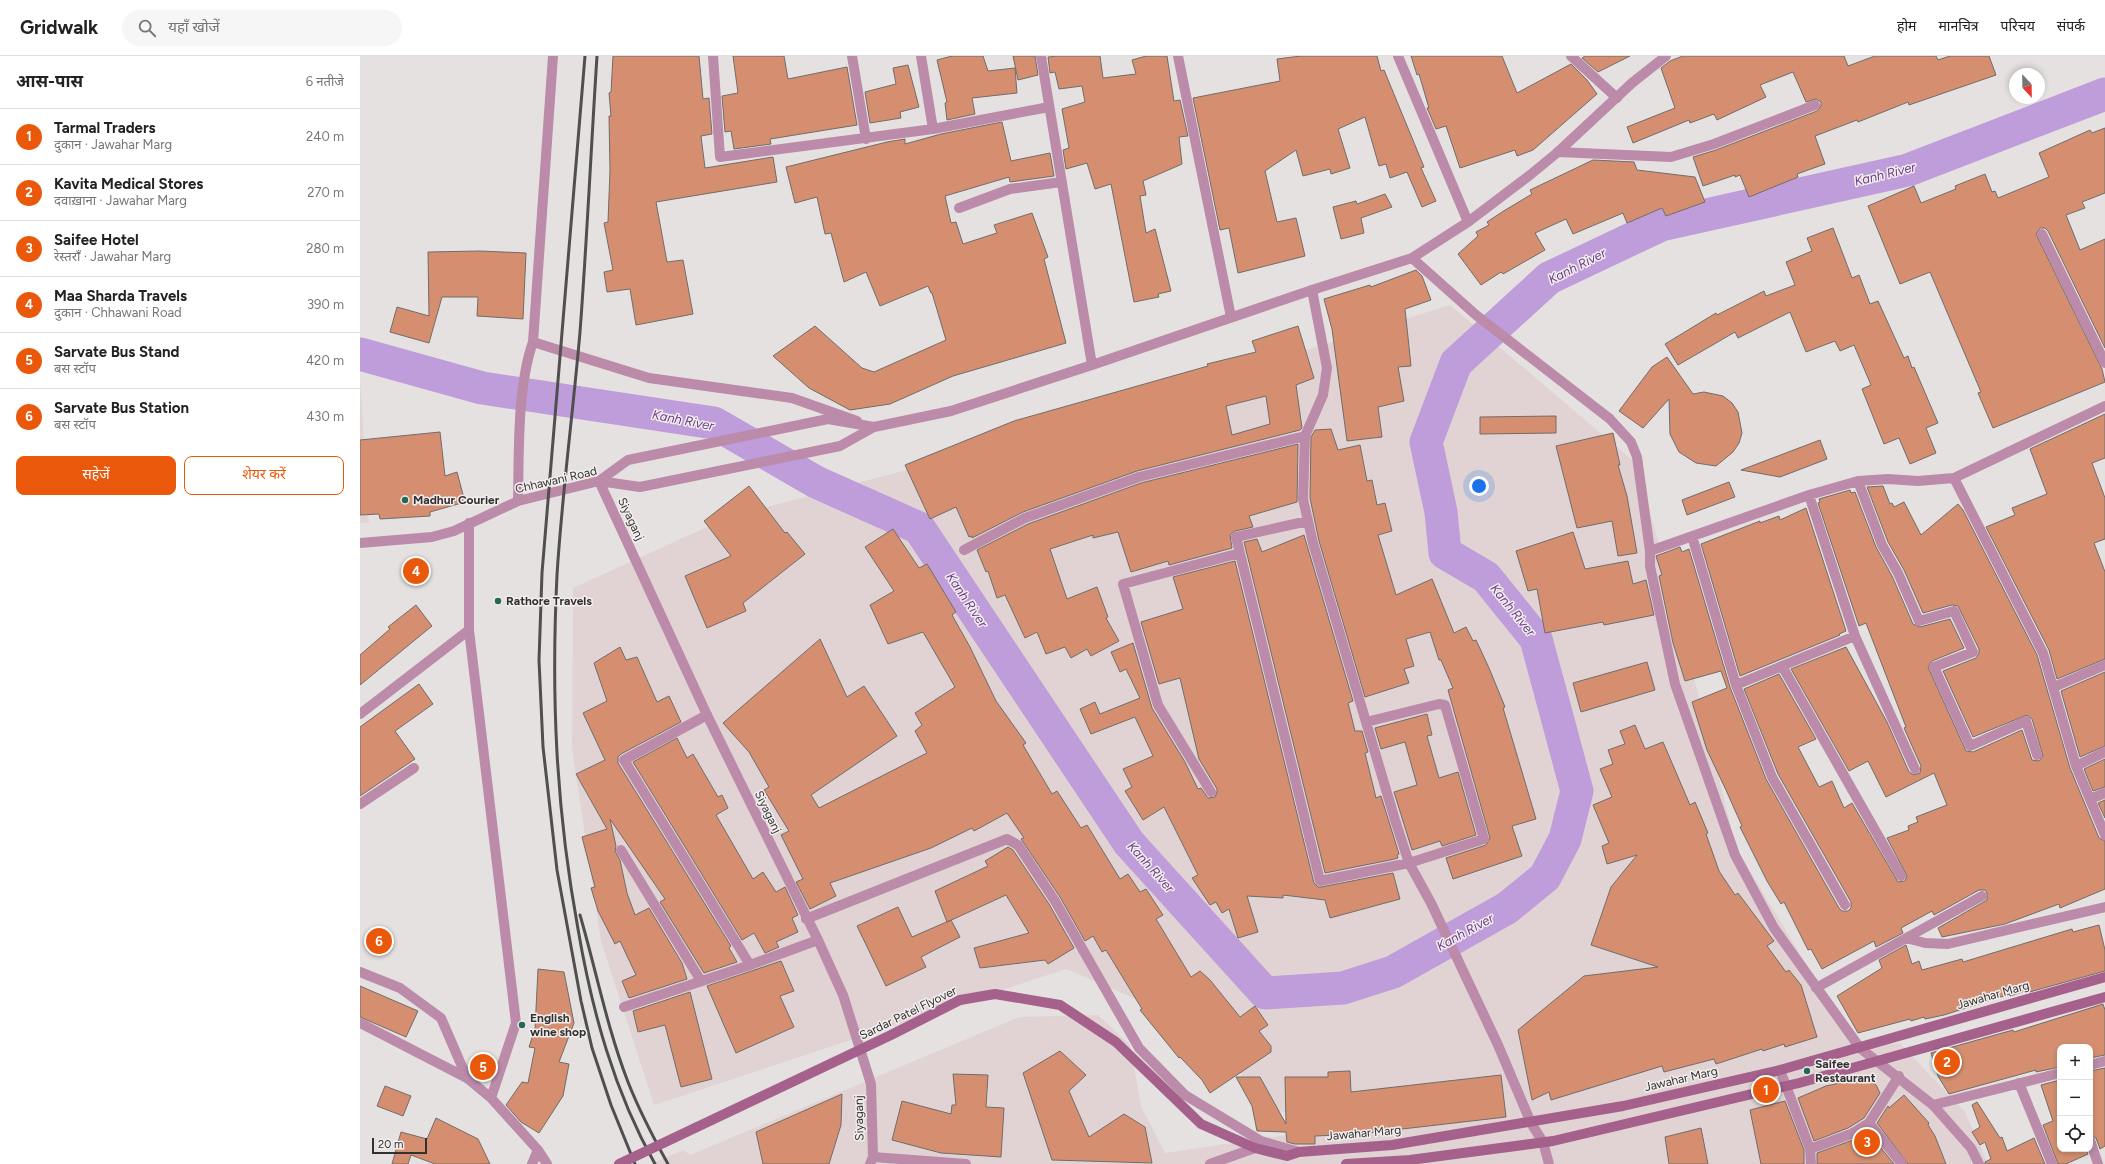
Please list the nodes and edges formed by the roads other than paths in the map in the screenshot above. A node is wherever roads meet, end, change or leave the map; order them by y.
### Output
1 (553, 56) edge
2 (714, 56) edge
3 (852, 56) edge
4 (921, 56) edge
5 (1041, 56) edge
6 (1178, 56) edge
7 (1398, 56) edge
8 (1570, 56) edge
9 (1666, 56) edge
10 (1616, 98) junction
11 (1815, 106) dead end
12 (1049, 107) junction
13 (933, 129) junction
14 (866, 139) junction
15 (1558, 152) junction
16 (1061, 182) junction
17 (959, 208) dead end
18 (1468, 222) junction
19 (2042, 234) dead end
20 (1412, 258) junction
21 (1312, 290) junction
22 (1231, 318) junction
23 (533, 342) junction
24 (2105, 363) edge
25 (1092, 365) junction
26 (2105, 406) edge
27 (874, 428) junction
28 (1305, 436) junction
29 (1954, 478) junction
30 (599, 481) junction
31 (1858, 481) junction
32 (1809, 495) junction
33 (518, 501) junction
34 (1308, 521) junction
35 (469, 523) junction
36 (1692, 536) junction
37 (360, 543) edge
38 (964, 550) dead end
39 (1650, 551) junction
40 (1240, 553) junction
41 (469, 630) junction
42 (1855, 636) junction
43 (2105, 665) edge
44 (1782, 666) junction
45 (1736, 685) junction
46 (2054, 687) junction
47 (360, 714) edge
48 (707, 716) junction
49 (1366, 722) junction
50 (2105, 752) edge
51 (2037, 755) dead end
52 (2076, 766) junction
53 (414, 768) dead end
54 (1915, 769) dead end
55 (1211, 792) dead end
56 (2105, 793) edge
57 (2090, 799) junction
58 (360, 804) edge
59 (2105, 835) edge
60 (621, 850) dead end
61 (1409, 863) junction
62 (1901, 876) dead end
63 (1982, 896) dead end
64 (1845, 905) dead end
65 (2105, 907) edge
66 (806, 919) junction
67 (1906, 938) junction
68 (818, 940) junction
69 (750, 965) junction
70 (360, 972) edge
71 (2105, 977) edge
72 (701, 981) junction
73 (1816, 988) junction
74 (2105, 997) edge
75 (624, 1007) dead end
76 (360, 1023) edge
77 (1860, 1048) junction
78 (1879, 1061) junction
79 (2105, 1061) edge
80 (2093, 1064) edge
81 (1780, 1070) junction
82 (2057, 1074) edge
83 (1899, 1076) junction
84 (467, 1078) junction
85 (2019, 1083) junction
86 (1786, 1086) junction
87 (491, 1098) junction
88 (1933, 1105) junction
89 (1531, 1123) junction
90 (1869, 1124) junction
91 (1543, 1142) junction
92 (1255, 1148) junction
93 (1810, 1149) junction
94 (2093, 1149) edge
95 (538, 1150) junction
96 (1299, 1152) junction
97 (1287, 1156) junction
98 (871, 1160) edge
99 (532, 1164) edge
100 (547, 1164) edge
101 (619, 1164) edge
102 (966, 1164) edge
103 (1210, 1164) edge
104 (1296, 1164) edge
105 (1346, 1164) edge
106 (1549, 1164) edge
107 (1811, 1164) edge
108 (1902, 1164) edge
109 (1979, 1164) edge
110 (2052, 1164) edge
111 (2098, 1164) edge

1 - 23 street
2 - 14 street
3 - 14 street
4 - 13 street
5 - 12 street
6 - 22 street
7 - 18 street
8 - 10 street
9 - 10 street
10 - 15 street
11 - 15 street
12 - 13 street
12 - 16 street
13 - 14 street
15 - 18 street
16 - 17 street
16 - 25 street
18 - 20 street
19 - 24 street
20 - 21 street
20 - 39 street
21 - 22 street
21 - 28 street
22 - 25 street
23 - 27 street
23 - 33 street
25 - 27 street
26 - 29 street
27 - 30 street, Chhawani Road
27 - 30 street
28 - 34 street
28 - 38 street
29 - 31 street
29 - 46 street
30 - 33 street, Chhawani Road
30 - 48 street, Siyaganj
31 - 32 street
31 - 51 street
32 - 36 street
32 - 42 street
33 - 35 street, Chhawani Road
34 - 40 street
34 - 49 street
35 - 37 street, Chhawani Road
35 - 41 street
36 - 39 street
36 - 45 street
39 - 73 street
40 - 55 street
40 - 61 street
41 - 47 street
41 - 87 street
42 - 44 street
42 - 54 street
43 - 46 street
44 - 45 street
44 - 62 street
45 - 64 street
46 - 52 street
48 - 66 street, Siyaganj
48 - 69 street
49 - 61 street
49 - 61 street
50 - 52 street
52 - 57 street
53 - 58 street
56 - 57 street
57 - 59 street
60 - 72 street
61 - 89 street
63 - 67 street
65 - 67 street
66 - 68 street, Siyaganj
66 - 96 street
67 - 73 street
68 - 69 street
68 - 98 street, Siyaganj
69 - 72 street
70 - 84 street
71 - 77 main road, Jawahar Marg
72 - 75 street
73 - 77 street
74 - 78 main road
76 - 84 street
77 - 78 street
77 - 81 main road, Jawahar Marg
78 - 83 street
78 - 86 main road
79 - 80 street
81 - 86 street
81 - 89 main road, Jawahar Marg
82 - 85 street
83 - 88 street
83 - 90 street
84 - 87 street
85 - 88 street
85 - 110 street
86 - 91 main road
86 - 93 street
87 - 95 street
88 - 109 street
89 - 91 street
89 - 96 main road, Jawahar Marg
90 - 93 street
90 - 108 street
91 - 105 main road
91 - 106 street
92 - 97 main road
92 - 101 main road, Sardar Patel Flyover, bridge
92 - 103 street
93 - 107 street
94 - 111 street
95 - 99 street
95 - 100 street
96 - 97 main road, Jawahar Marg
97 - 104 main road
98 - 102 street

